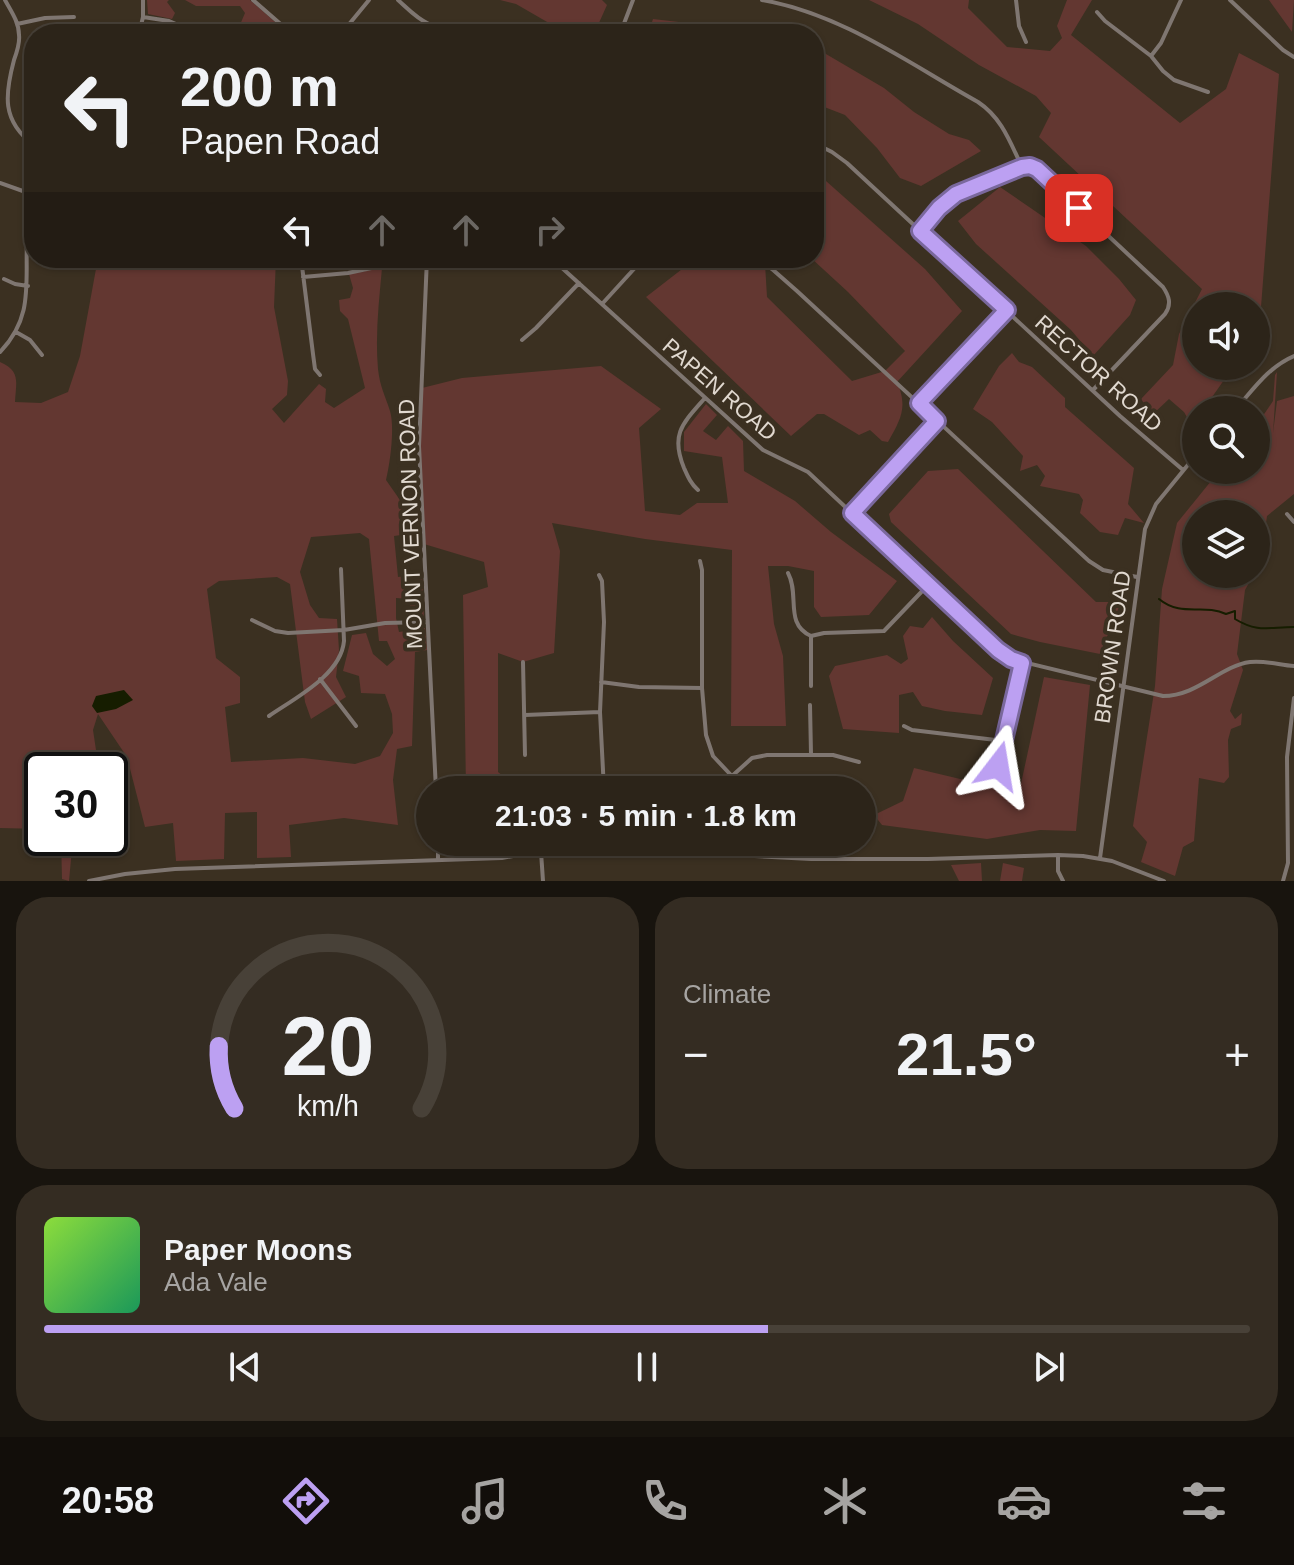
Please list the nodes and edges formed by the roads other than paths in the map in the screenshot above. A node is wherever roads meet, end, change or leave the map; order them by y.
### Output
1 (5, 0) edge
2 (143, 0) edge
3 (253, 0) edge
4 (369, 0) edge
5 (398, 0) edge
6 (633, 0) edge
7 (762, 0) edge
8 (1016, 0) edge
9 (1181, 0) edge
10 (1230, 0) edge
11 (1097, 12) dead end
12 (74, 17) dead end
13 (143, 17) junction
14 (17, 24) junction
15 (141, 24) edge
16 (176, 24) edge
17 (277, 24) edge
18 (349, 24) edge
19 (430, 24) edge
20 (624, 24) edge
21 (1026, 42) dead end
22 (1151, 56) junction
23 (1294, 57) edge
24 (1208, 92) dead end
25 (8, 107) junction
26 (0, 109) edge
27 (24, 135) edge
28 (824, 148) edge
29 (1022, 167) junction
30 (0, 183) edge
31 (24, 191) edge
32 (920, 231) junction
33 (27, 268) edge
34 (302, 268) edge
35 (372, 268) edge
36 (427, 268) edge
37 (562, 268) edge
38 (635, 268) edge
39 (769, 268) edge
40 (303, 277) junction
41 (4, 279) dead end
42 (579, 283) junction
43 (28, 286) junction
44 (602, 304) junction
45 (1007, 310) junction
46 (16, 332) junction
47 (522, 340) dead end
48 (0, 352) edge
49 (42, 355) dead end
50 (1294, 356) edge
51 (320, 375) dead end
52 (1093, 390) junction
53 (1247, 396) edge
54 (705, 398) junction
55 (919, 403) junction
56 (937, 421) junction
57 (1182, 469) edge
58 (1182, 471) edge
59 (698, 490) dead end
60 (852, 513) junction
61 (1287, 514) dead end
62 (1294, 522) edge
63 (700, 561) dead end
64 (341, 569) dead end
65 (788, 573) dead end
66 (599, 575) dead end
67 (1137, 577) junction
68 (928, 585) junction
69 (252, 620) dead end
70 (427, 622) junction
71 (344, 630) junction
72 (811, 636) junction
73 (523, 662) dead end
74 (1022, 663) junction
75 (1294, 666) edge
76 (320, 679) junction
77 (601, 682) junction
78 (811, 686) dead end
79 (1123, 686) junction
80 (702, 688) junction
81 (1294, 698) edge
82 (810, 705) dead end
83 (600, 712) junction
84 (525, 715) junction
85 (269, 716) dead end
86 (356, 726) dead end
87 (904, 726) dead end
88 (1004, 741) junction
89 (811, 754) junction
90 (525, 755) dead end
91 (859, 762) dead end
92 (998, 766) dead end
93 (435, 776) edge
94 (603, 776) edge
95 (732, 776) joint
96 (1058, 855) junction
97 (438, 856) edge
98 (515, 856) edge
99 (541, 856) edge
100 (757, 856) edge
101 (1100, 858) junction
102 (438, 861) junction
103 (89, 881) edge
104 (543, 881) edge
105 (1063, 881) edge
106 (1164, 881) edge
107 (1283, 881) edge

1 - 14 street
2 - 13 street
3 - 17 street
4 - 18 street
5 - 19 street
6 - 20 street
7 - 29 street
8 - 21 street
9 - 22 street
10 - 23 street
11 - 22 street
12 - 14 street
13 - 15 street
13 - 16 street
14 - 25 street
22 - 24 street
25 - 26 street
25 - 27 street
28 - 32 street, RECTOR ROAD
29 - 32 street
29 - 52 street
30 - 31 street
32 - 45 street, RECTOR ROAD
33 - 43 street
34 - 40 street
35 - 40 street
36 - 70 street, MOUNT VERNON ROAD
37 - 42 street, PAPEN ROAD
38 - 44 street
39 - 55 street
40 - 51 street
41 - 43 street
42 - 44 street, PAPEN ROAD
42 - 47 street
43 - 46 street
44 - 54 street, PAPEN ROAD
45 - 52 street, RECTOR ROAD
45 - 55 street
46 - 48 street
46 - 49 street
50 - 53 street
52 - 57 street, RECTOR ROAD
54 - 59 street
54 - 60 street, PAPEN ROAD
55 - 56 street
56 - 60 street
56 - 67 street
58 - 67 street, BROWN ROAD
60 - 68 street, PAPEN ROAD
61 - 62 street
63 - 80 street
64 - 71 street
65 - 72 street
66 - 77 street
67 - 79 street, BROWN ROAD
68 - 72 street
68 - 74 street, PAPEN ROAD
69 - 71 street
70 - 71 street
70 - 93 street, MOUNT VERNON ROAD
71 - 76 street
72 - 78 street
73 - 84 street
74 - 79 street, PAPEN ROAD
74 - 88 street
75 - 79 street, PAPEN ROAD
76 - 85 street
76 - 86 street
77 - 80 street
77 - 83 street
79 - 101 street, BROWN ROAD
80 - 95 street
81 - 107 street
82 - 89 street
83 - 84 street
83 - 94 street
84 - 90 street
87 - 88 street
88 - 92 street
89 - 91 street
89 - 95 street
96 - 100 street
96 - 101 street
96 - 105 street
97 - 102 street
98 - 102 street
99 - 104 street
101 - 106 street
102 - 103 street

